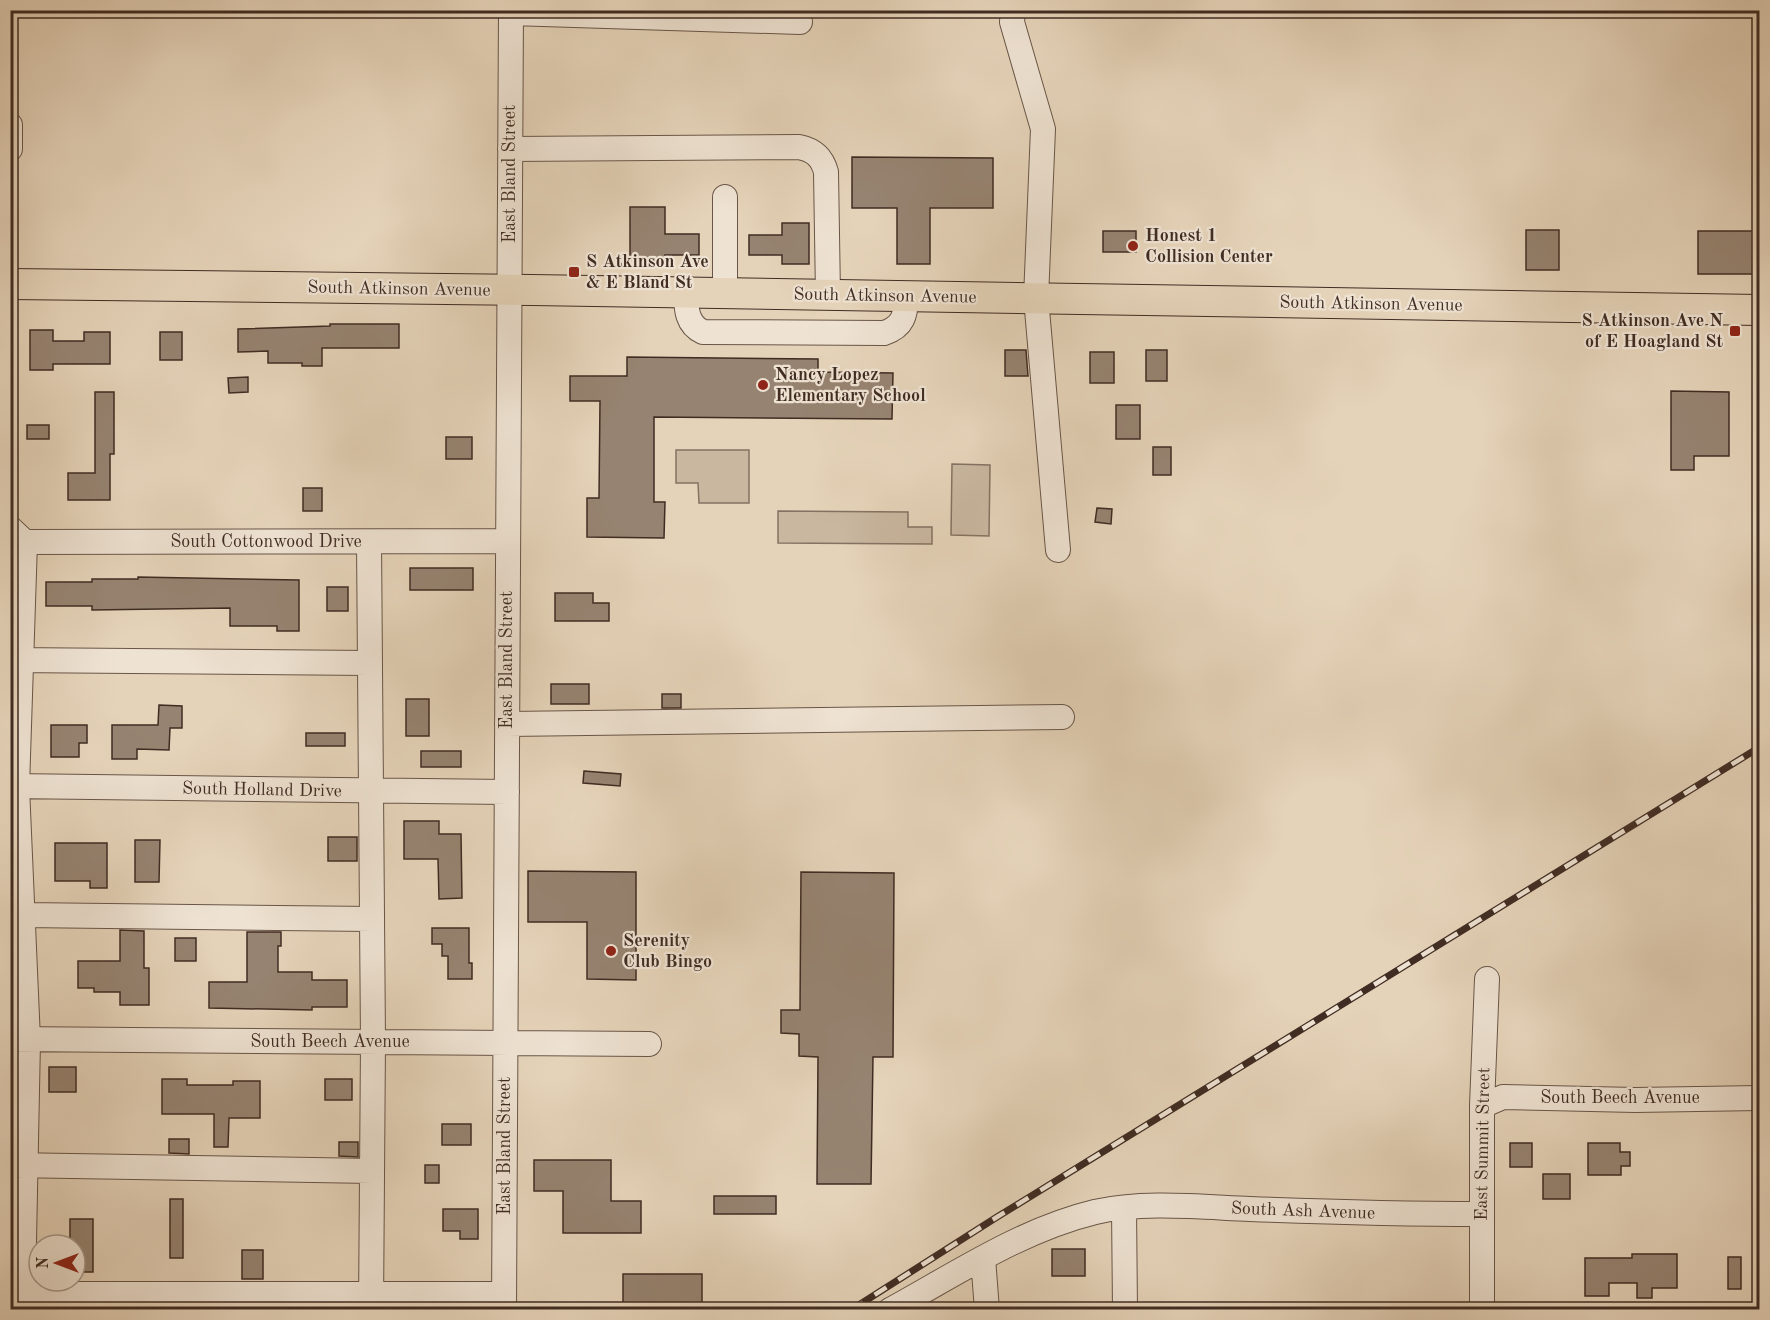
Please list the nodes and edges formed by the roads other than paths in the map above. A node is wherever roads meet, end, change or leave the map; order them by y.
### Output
1 (1013, 10) edge
2 (511, 12) edge
3 (800, 22) dead end
4 (10, 125) edge
5 (10, 149) edge
6 (510, 149) junction
7 (725, 197) dead end
8 (10, 284) edge
9 (510, 290) junction
10 (686, 293) junction
11 (725, 294) junction
12 (828, 295) junction
13 (906, 296) junction
14 (1036, 298) junction
15 (1760, 310) edge
16 (18, 535) edge
17 (369, 542) junction
18 (508, 542) junction
19 (1058, 550) dead end
20 (16, 660) edge
21 (370, 663) junction
22 (1062, 717) dead end
23 (507, 724) junction
24 (14, 787) edge
25 (371, 791) junction
26 (507, 792) junction
27 (23, 915) junction
28 (372, 919) junction
29 (1487, 979) dead end
30 (19, 1040) edge
31 (373, 1042) junction
32 (506, 1043) junction
33 (649, 1044) dead end
34 (1760, 1098) edge
35 (1482, 1106) junction
36 (18, 1165) edge
37 (372, 1171) junction
38 (1124, 1208) junction
39 (1482, 1214) junction
40 (983, 1258) junction
41 (17, 1294) edge
42 (131, 1301) edge
43 (260, 1302) edge
44 (371, 1302) edge
45 (504, 1302) edge
46 (890, 1310) edge
47 (987, 1310) edge
48 (1125, 1310) edge
49 (1482, 1310) edge

1 - 14 street
2 - 3 street
2 - 6 street, East Bland Street
4 - 5 street
6 - 9 street, East Bland Street
6 - 12 street
7 - 11 street
8 - 9 main road, South Atkinson Avenue
9 - 10 main road, South Atkinson Avenue
9 - 18 street, East Bland Street
10 - 11 main road, South Atkinson Avenue
10 - 13 street
11 - 12 main road, South Atkinson Avenue
12 - 13 main road, South Atkinson Avenue
13 - 14 main road, South Atkinson Avenue
14 - 15 main road, South Atkinson Avenue
14 - 19 street
16 - 17 street, South Cottonwood Drive
16 - 20 street
17 - 18 street, South Cottonwood Drive
17 - 21 street
18 - 23 street, East Bland Street
20 - 21 street
20 - 24 street
21 - 25 street
22 - 23 street
23 - 26 street, East Bland Street
24 - 25 street, South Holland Drive
24 - 27 street
25 - 26 street, South Holland Drive
25 - 28 street
26 - 32 street, East Bland Street
27 - 28 street
27 - 30 street
28 - 31 street
29 - 35 street, East Summit Street
30 - 31 street, South Beech Avenue
30 - 36 street
31 - 32 street, South Beech Avenue
31 - 37 street
32 - 33 street, South Beech Avenue
32 - 45 street, East Bland Street
34 - 35 street, South Beech Avenue
35 - 39 street, East Summit Street
36 - 37 street
36 - 41 street
37 - 44 street
38 - 39 street, South Ash Avenue
38 - 40 street, South Ash Avenue
38 - 48 street
39 - 49 street, East Summit Street
40 - 46 street, South Ash Avenue
40 - 47 street
41 - 42 street
42 - 43 street
43 - 44 street
44 - 45 street

